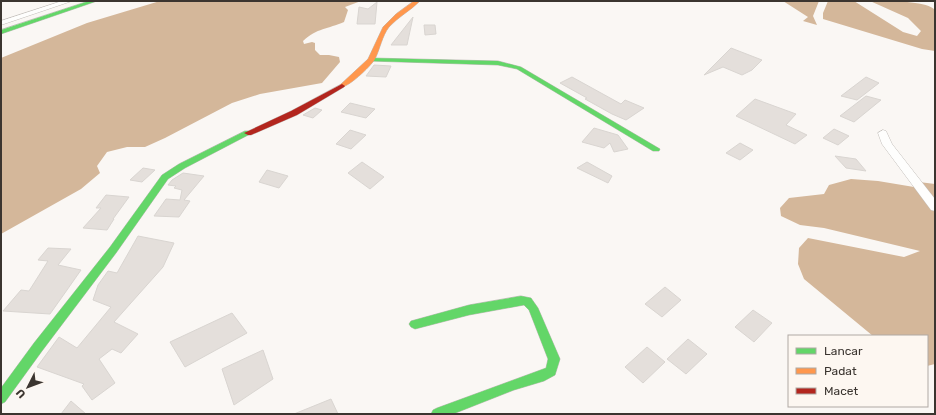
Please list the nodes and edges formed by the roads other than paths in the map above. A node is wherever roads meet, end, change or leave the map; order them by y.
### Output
1 (69, 1) edge
2 (94, 1) edge
3 (417, 1) edge
4 (1, 23) edge
5 (1, 32) edge
6 (371, 60) junction
7 (883, 133) dead end
8 (656, 149) dead end
9 (935, 207) edge
10 (415, 324) dead end
11 (1, 398) edge
12 (437, 414) edge

1 - 4 street
2 - 5 street
3 - 6 street
6 - 8 street
6 - 11 street
7 - 9 street
10 - 12 street

